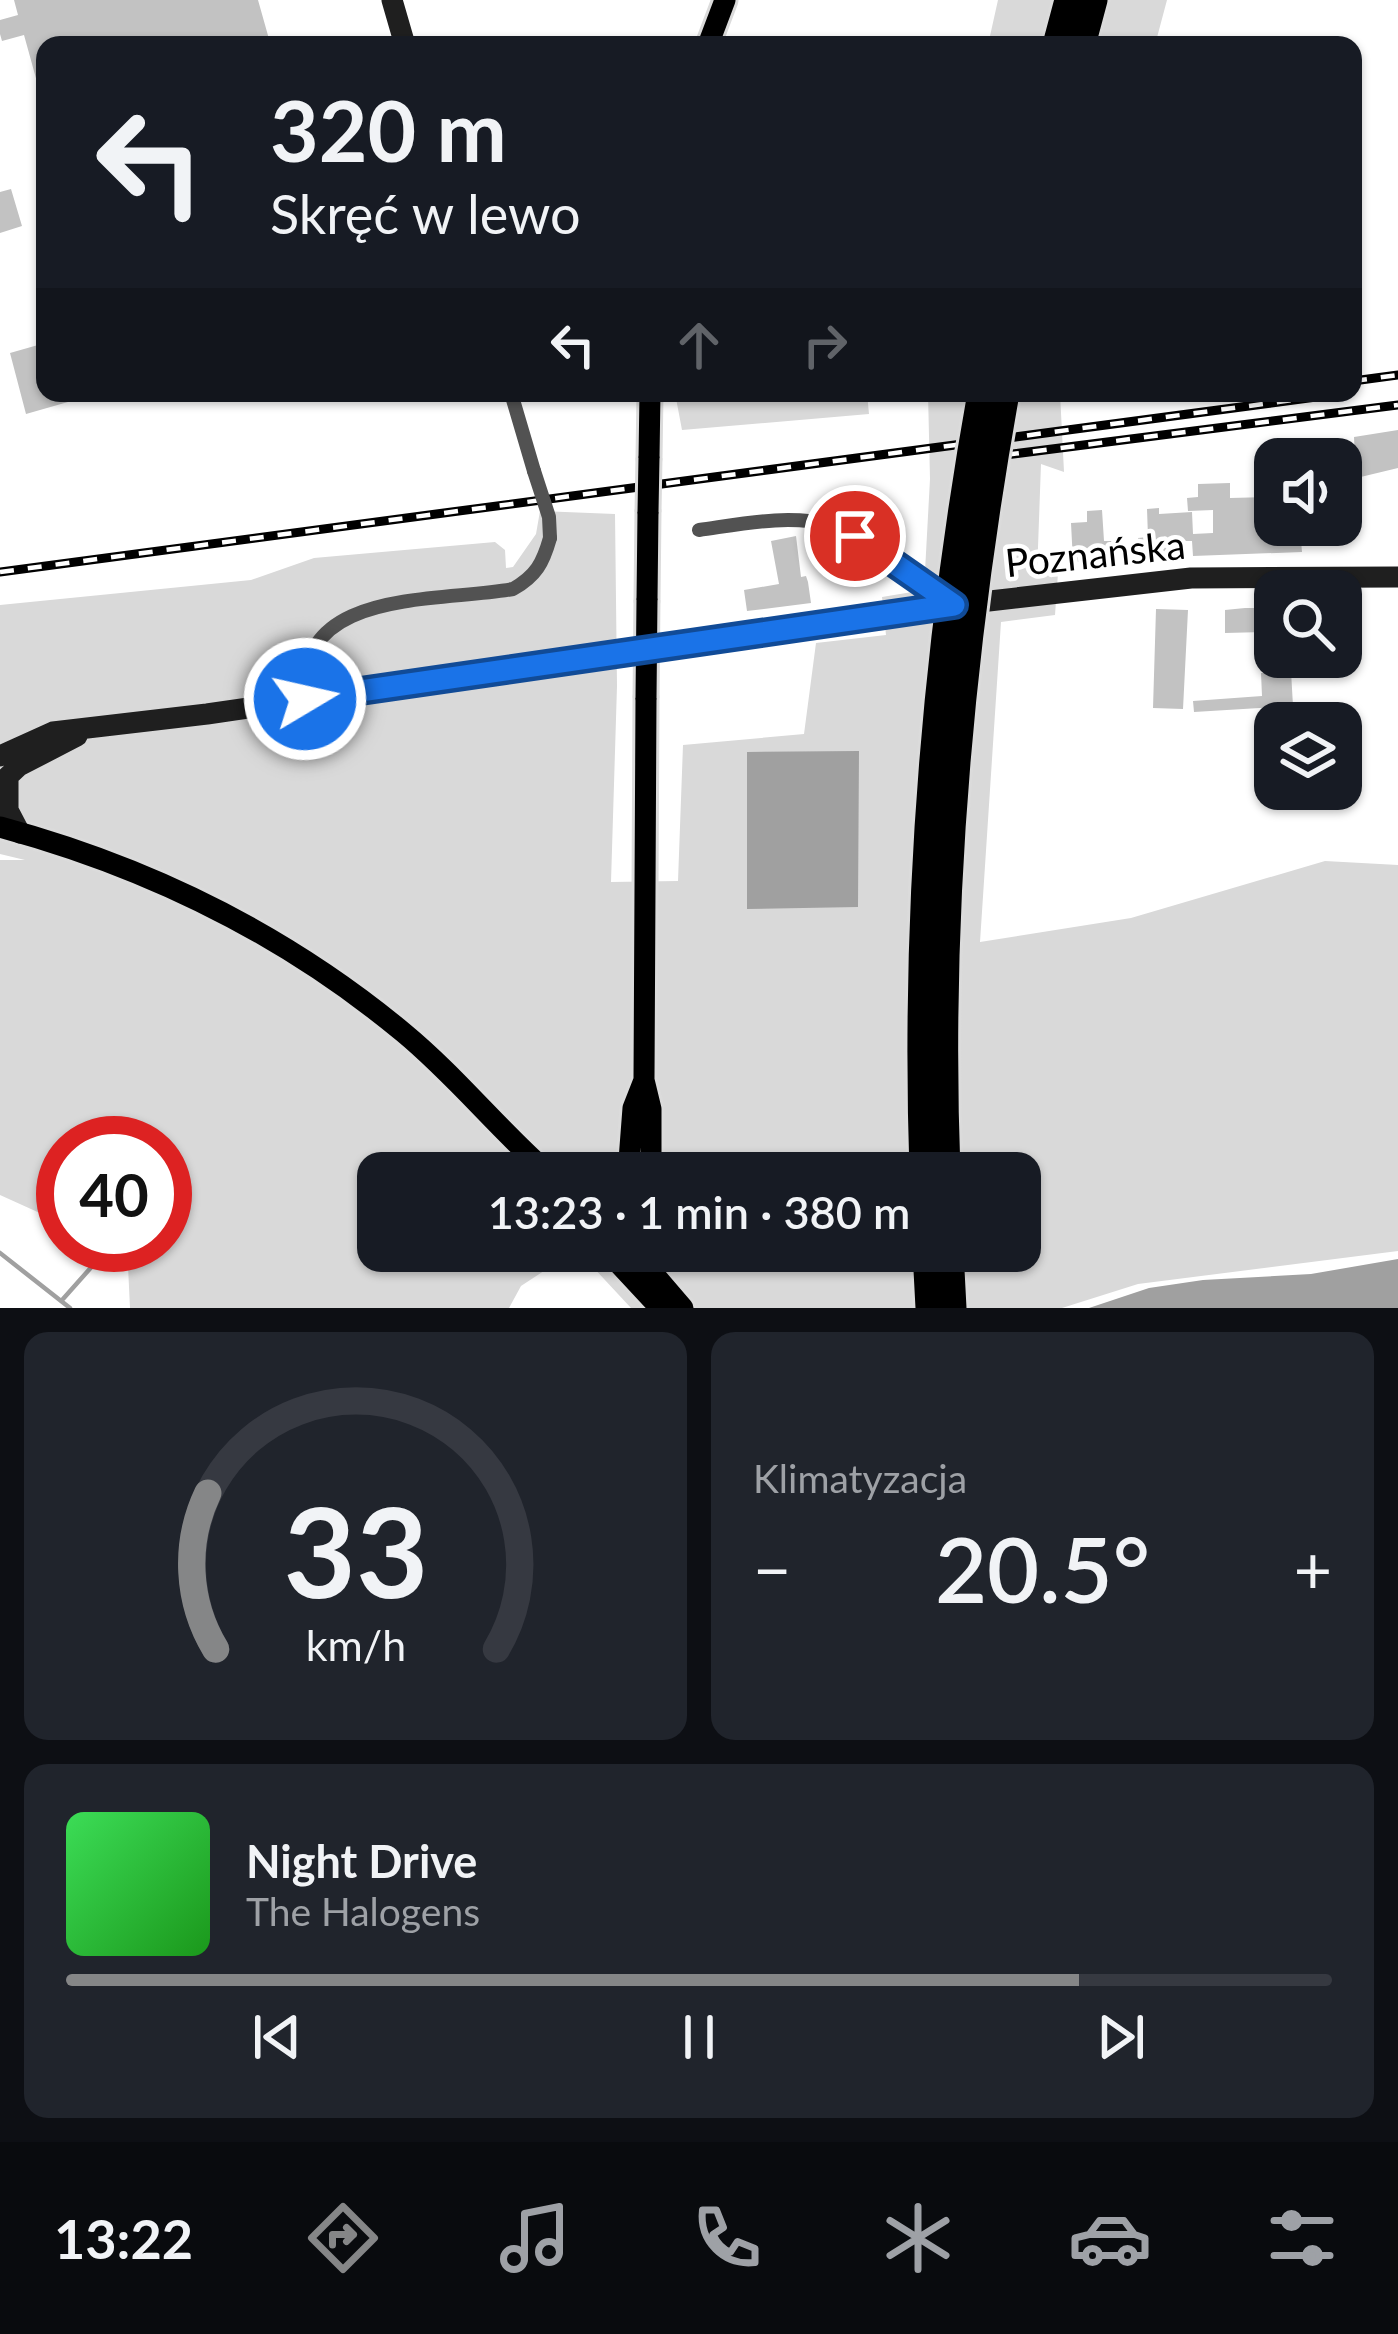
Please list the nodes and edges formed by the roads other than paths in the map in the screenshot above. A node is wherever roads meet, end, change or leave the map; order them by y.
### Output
1 (392, 0) edge
2 (725, 0) edge
3 (1068, 0) edge
4 (1094, 0) edge
5 (402, 36) edge
6 (711, 36) edge
7 (1058, 36) edge
8 (1084, 36) edge
9 (514, 402) edge
10 (650, 402) edge
11 (980, 402) edge
12 (1005, 402) edge
13 (699, 530) dead end
14 (1398, 577) edge
15 (954, 605) junction
16 (305, 699) junction
17 (88, 730) junction
18 (12, 742) edge
19 (3, 772) edge
20 (10, 830) edge
21 (644, 1080) junction
22 (526, 1152) edge
23 (630, 1152) edge
24 (651, 1152) edge
25 (923, 1152) edge
26 (947, 1152) edge
27 (627, 1272) edge
28 (653, 1272) edge
29 (664, 1272) edge
30 (927, 1272) edge
31 (951, 1272) edge
32 (666, 1286) junction
33 (660, 1308) edge
34 (682, 1308) edge
35 (929, 1308) edge
36 (953, 1308) edge

1 - 5 street
2 - 6 main road
3 - 7 highway
4 - 8 highway
9 - 16 street, bridge
10 - 21 main road, bridge
11 - 25 highway, bridge
12 - 26 highway, bridge
13 - 15 street
14 - 15 street, Poznańska
15 - 16 street, Poznańska
16 - 17 street, Poznańska
17 - 18 street, Poznańska
17 - 19 street, Poznańska
18 - 19 street, Poznańska
19 - 20 street
20 - 22 main road
21 - 23 main road
21 - 24 main road
27 - 33 main road
28 - 32 main road
29 - 32 main road
30 - 35 highway
31 - 36 highway
32 - 34 main road

